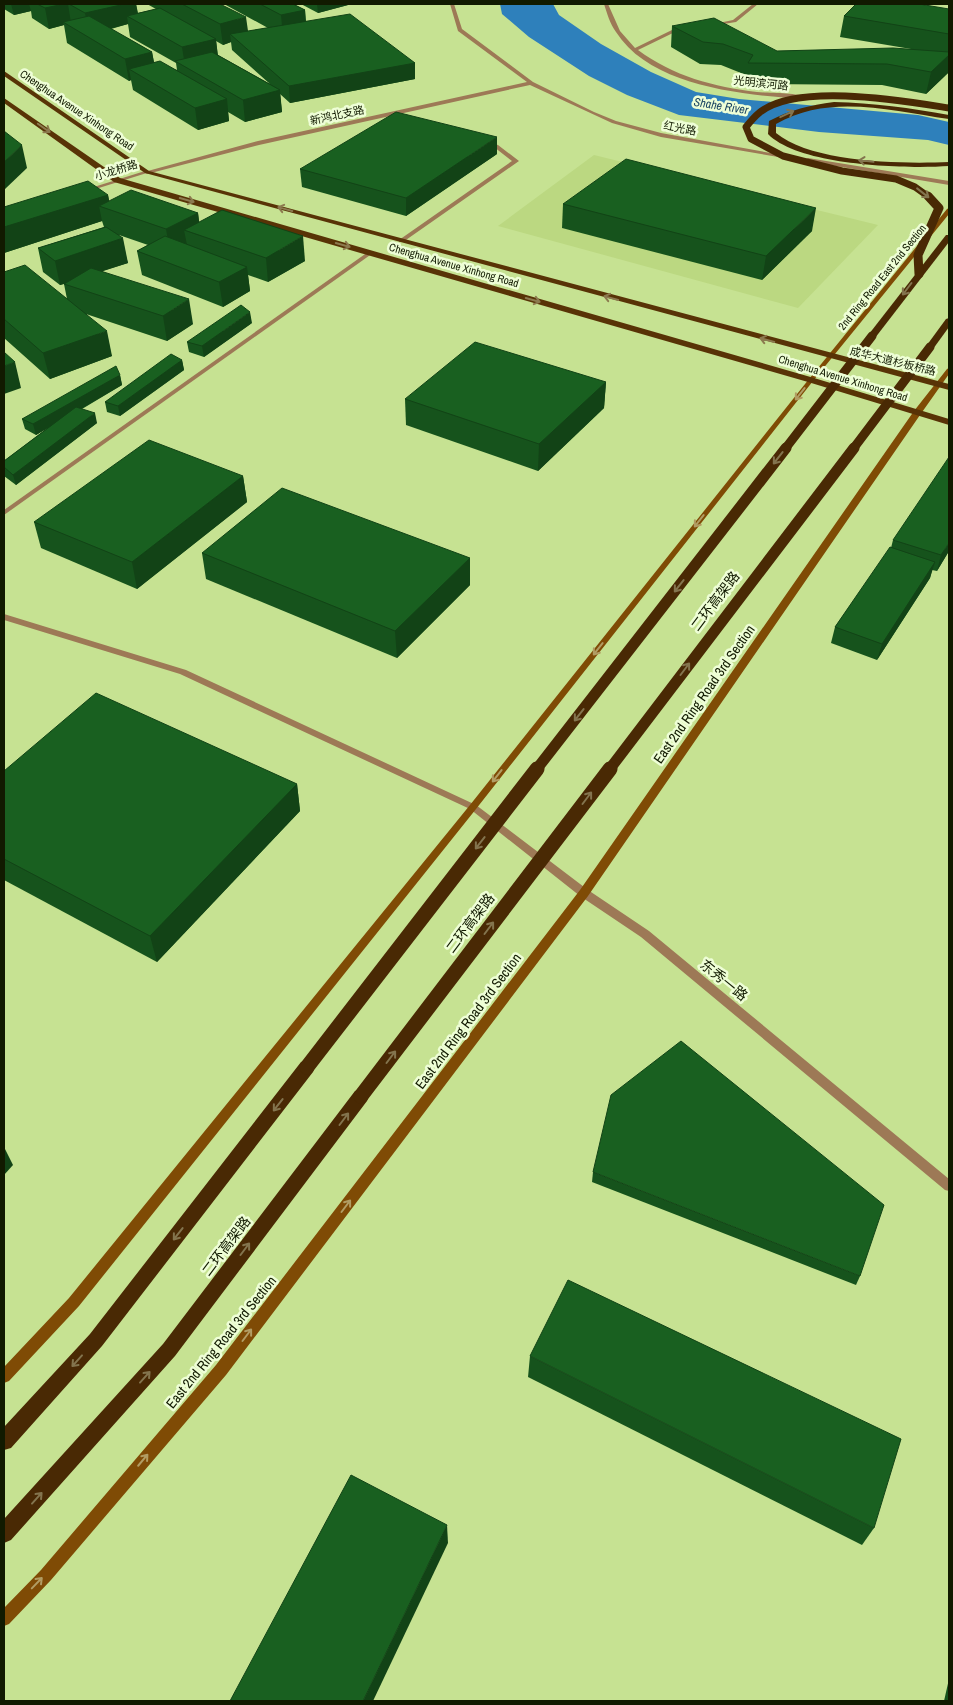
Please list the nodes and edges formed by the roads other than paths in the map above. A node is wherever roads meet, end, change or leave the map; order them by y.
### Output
1 (452, 4) edge
2 (606, 4) edge
3 (756, 4) edge
4 (708, 25) edge
5 (691, 28) edge
6 (635, 50) junction
7 (4, 73) edge
8 (531, 83) junction
9 (4, 100) edge
10 (949, 109) edge
11 (383, 116) junction
12 (949, 117) edge
13 (402, 120) edge
14 (477, 141) edge
15 (949, 164) edge
16 (147, 172) junction
17 (118, 180) junction
18 (949, 183) edge
19 (80, 192) edge
20 (949, 210) edge
21 (949, 238) edge
22 (401, 241) junction
23 (370, 253) junction
24 (919, 274) junction
25 (949, 321) edge
26 (831, 357) junction
27 (949, 370) edge
28 (811, 380) junction
29 (939, 384) junction
30 (949, 387) edge
31 (916, 413) junction
32 (949, 422) edge
33 (4, 513) edge
34 (4, 617) edge
35 (473, 807) junction
36 (584, 893) junction
37 (949, 1186) edge
38 (4, 1376) edge
39 (4, 1441) edge
40 (4, 1533) edge
41 (4, 1619) edge

1 - 8 street, 红光路
2 - 6 street, 光明滨河路
3 - 4 street
5 - 6 street
6 - 10 street, 光明滨河路
7 - 16 main road, Chenghua Avenue Xinhong Road
8 - 11 street, 新鸿北支路
8 - 18 street, 红光路
9 -> 17 main road, Chenghua Avenue Xinhong Road
10 -> 24 highway, bridge
11 - 13 street
11 - 16 street, 新鸿北支路
15 -> 12 highway
14 - 22 street
16 - 17 street, 小龙桥路
22 -> 16 main road, Chenghua Avenue Xinhong Road
17 - 19 street, 小龙桥路
17 -> 23 main road, Chenghua Avenue Xinhong Road
20 - 26 main road, 2nd Ring Road East 2nd Section
21 - 24 highway
26 -> 22 main road, Chenghua Avenue Xinhong Road
23 -> 28 main road, Chenghua Avenue Xinhong Road
23 - 33 street
24 -> 39 highway, bridge
40 -> 25 highway, 二环高架路, bridge
26 - 28 main road
26 - 29 main road, 成华大道杉板桥路
27 - 29 main road
28 - 31 main road, Chenghua Avenue Xinhong Road
28 -> 35 main road
29 - 30 main road, 成华大道杉板桥路
29 - 31 main road
31 - 32 main road
31 - 36 main road, East 2nd Ring Road 3rd Section
34 - 35 street, 东秀一路
35 - 36 street, 东秀一路
35 - 38 main road
36 - 37 street, 东秀一路
41 -> 36 main road, East 2nd Ring Road 3rd Section

